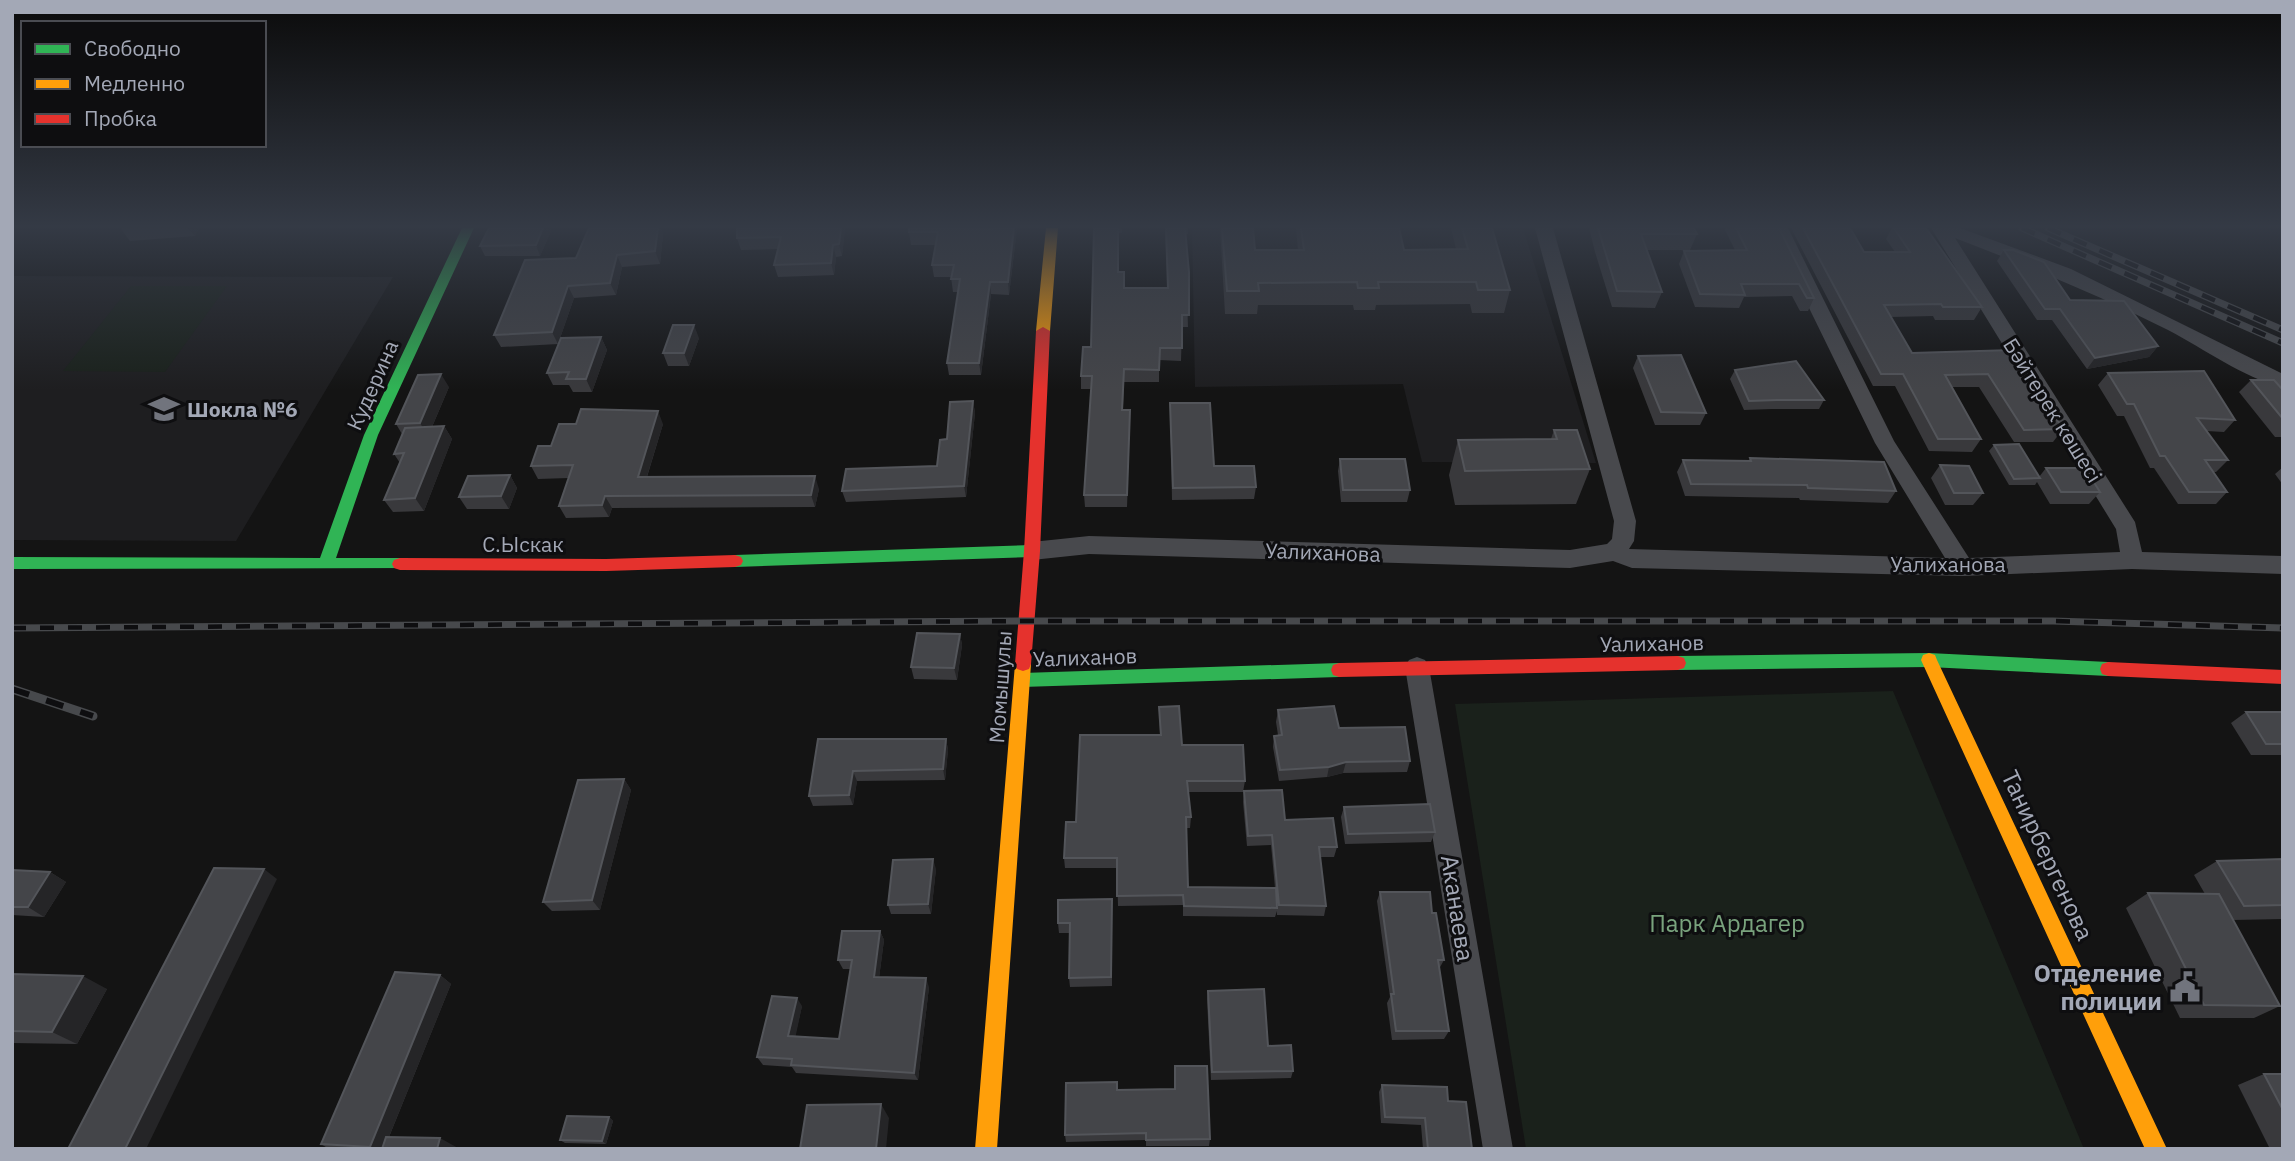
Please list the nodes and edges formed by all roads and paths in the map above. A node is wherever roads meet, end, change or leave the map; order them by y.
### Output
1 (443, 282) edge
2 (1047, 282) edge
3 (1559, 282) edge
4 (1806, 282) edge
5 (1976, 282) edge
6 (2084, 282) edge
7 (2283, 381) edge
8 (1032, 551) junction
9 (1614, 552) junction
10 (2132, 561) junction
11 (12, 563) edge
12 (326, 564) junction
13 (2283, 565) edge
14 (1963, 567) junction
15 (1929, 660) junction
16 (1417, 667) junction
17 (2283, 677) edge
18 (1022, 680) junction
19 (986, 1149) edge
20 (1498, 1149) edge
21 (2156, 1149) edge

1 - 12 street, Кудерина
2 - 8 street, Момышулы
3 - 9 street
4 - 14 street
5 - 10 street, Бәйтерек көшесі
6 - 7 street
8 - 9 street, Уалиханова
8 - 12 street, С.Ыскак
8 - 18 street, Момышулы
9 - 14 street, Уалиханова
10 - 13 street, Уалиханова
10 - 14 street, Уалиханова
11 - 12 street, С.Ыскак
15 - 16 street, Уалиханов
15 - 17 street, Уалиханов
15 - 21 street, Танирбергенова
16 - 18 street, Уалиханов
16 - 20 street, Аканаева
18 - 19 street, Момышулы

